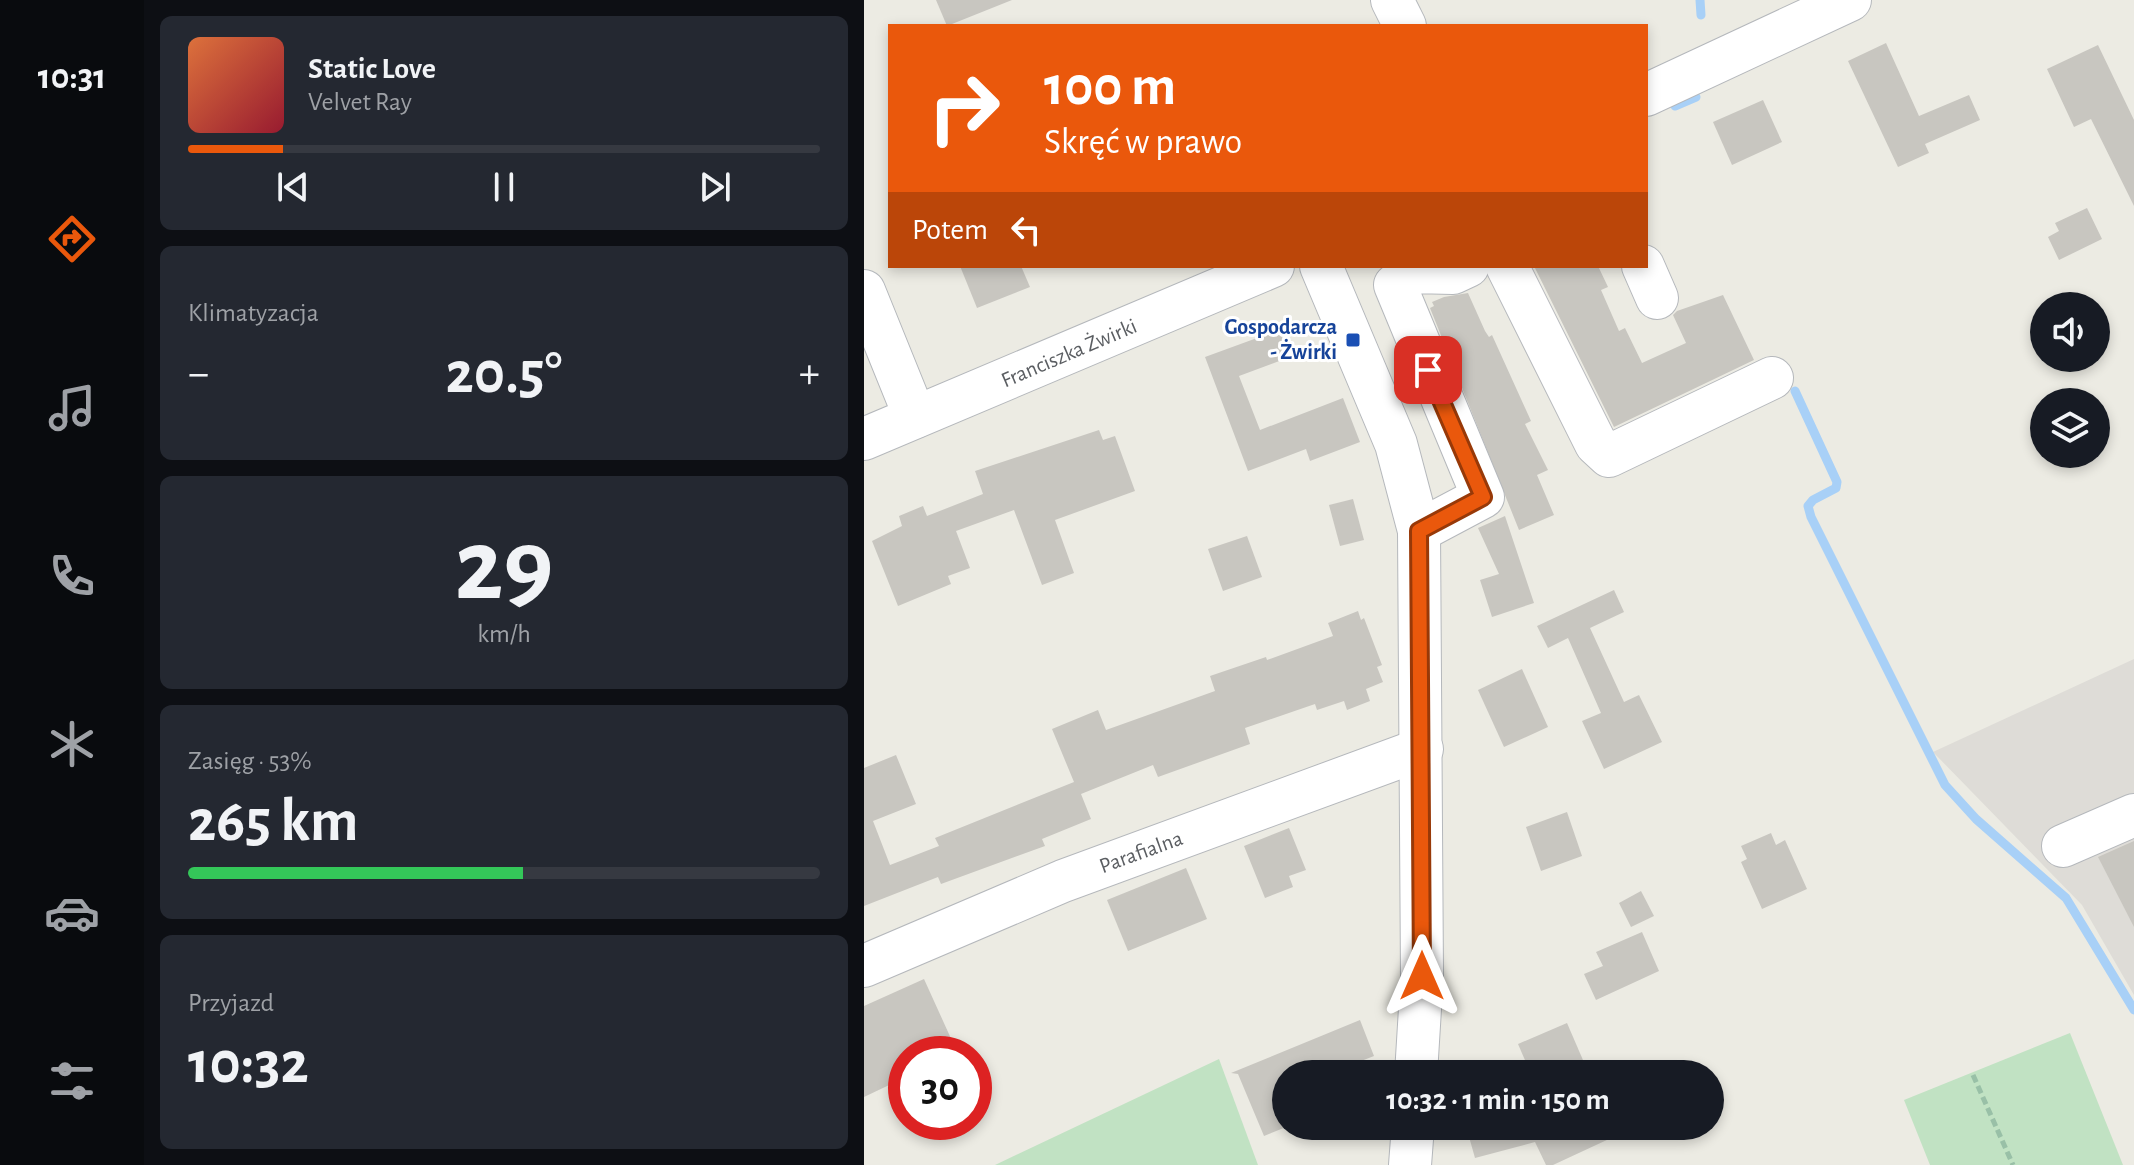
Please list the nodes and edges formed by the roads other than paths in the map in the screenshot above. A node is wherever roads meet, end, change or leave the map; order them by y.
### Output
1 (1392, 0) edge
2 (1850, 0) edge
3 (1404, 24) edge
4 (1648, 94) edge
5 (1268, 268) edge
6 (1322, 268) edge
7 (1464, 268) edge
8 (1508, 268) edge
9 (864, 291) edge
10 (1772, 378) dead end
11 (915, 417) junction
12 (864, 439) edge
13 (1419, 531) junction
14 (1422, 749) junction
15 (2134, 815) edge
16 (2063, 846) dead end
17 (864, 966) edge
18 (1417, 1060) edge
19 (1412, 1140) edge
20 (1410, 1165) edge

1 - 3 street
2 - 4 street
5 - 11 street, Franciszka Żwirki
6 - 13 street
7 - 13 street
8 - 10 street
9 - 11 street
11 - 12 street, Franciszka Żwirki
13 - 14 street
14 - 17 street, Parafialna
14 - 18 street
15 - 16 street
19 - 20 street

